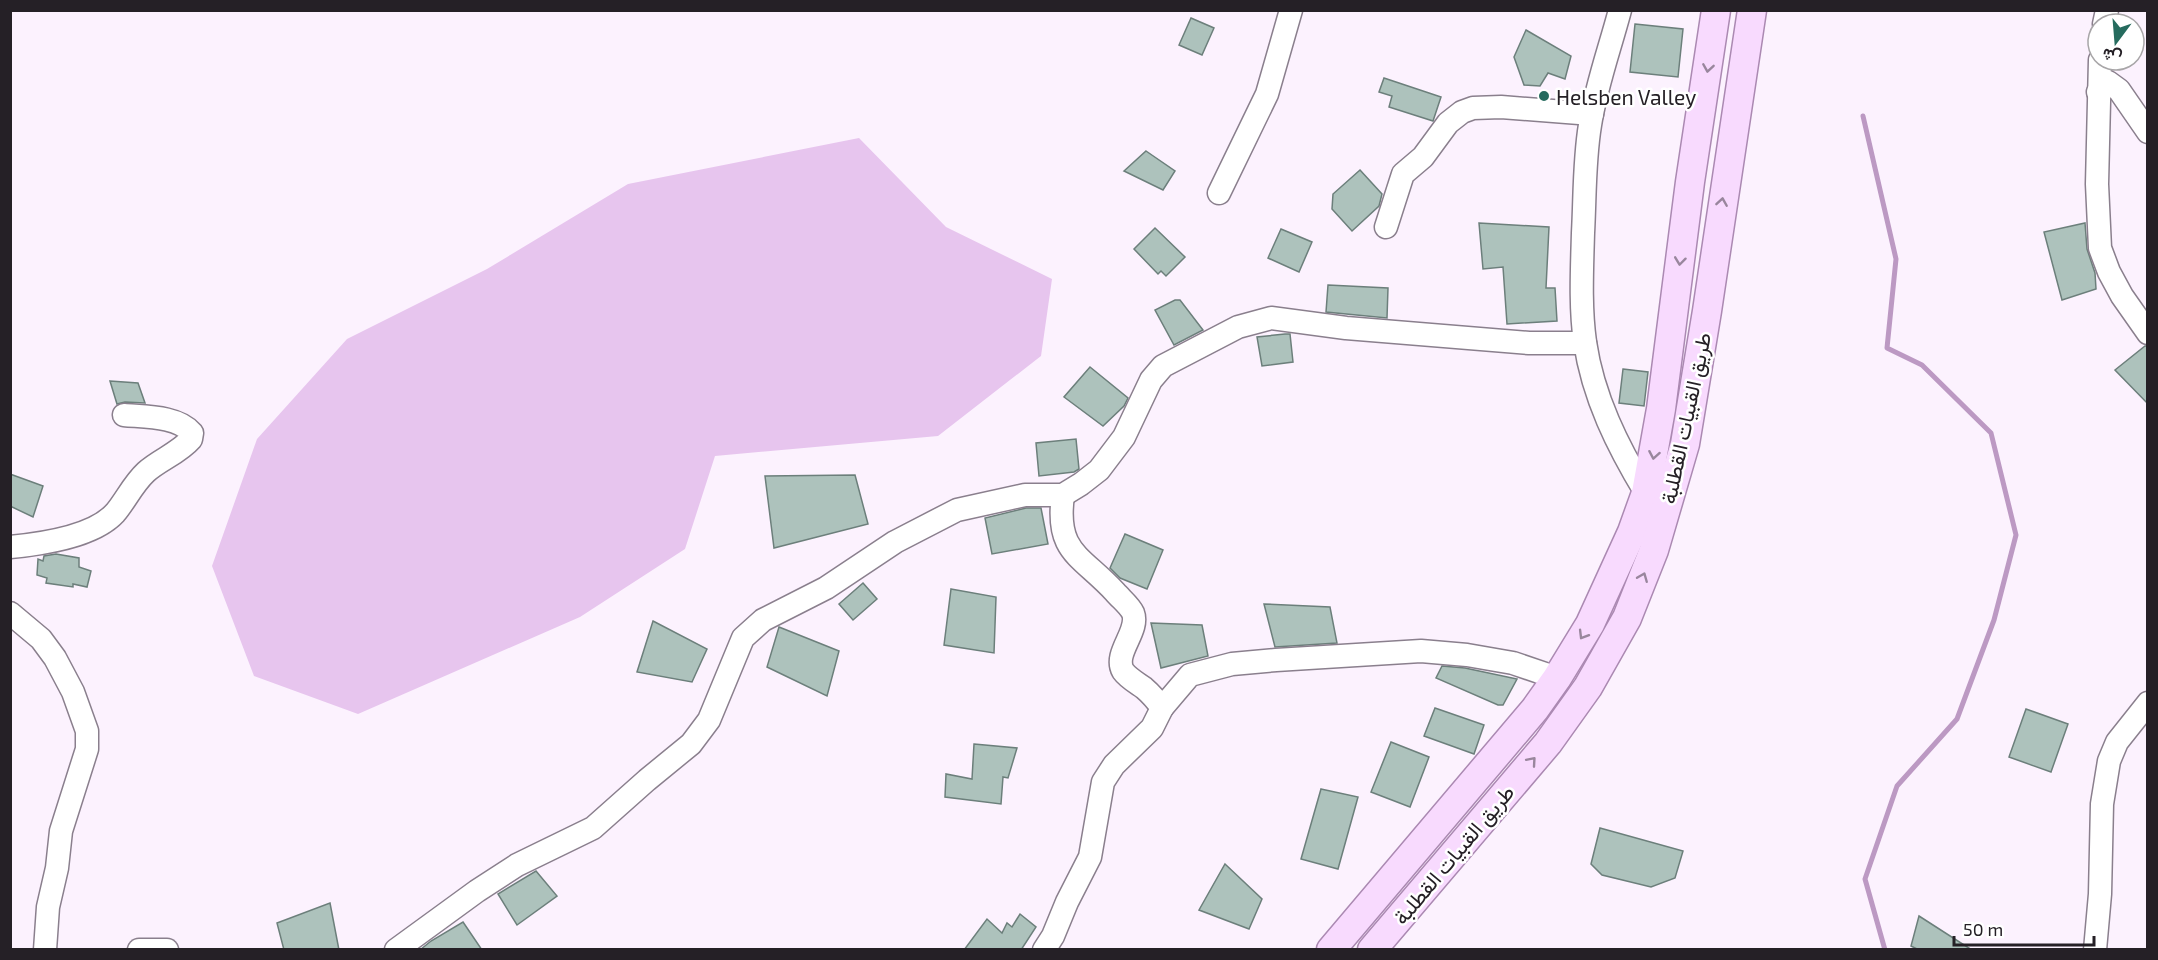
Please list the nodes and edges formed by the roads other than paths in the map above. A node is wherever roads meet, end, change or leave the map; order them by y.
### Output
1 (1291, 10) edge
2 (1620, 10) edge
3 (1716, 10) edge
4 (1752, 10) edge
5 (2099, 72) edge
6 (2098, 92) junction
7 (1592, 114) junction
8 (2148, 132) edge
9 (1220, 193) dead end
10 (1386, 227) dead end
11 (2148, 333) edge
12 (1585, 343) junction
13 (124, 415) dead end
14 (1646, 493) junction
15 (1063, 495) junction
16 (10, 547) edge
17 (12, 617) edge
18 (1557, 678) junction
19 (2148, 703) edge
20 (1162, 708) junction
21 (45, 950) edge
22 (139, 950) edge
23 (166, 950) edge
24 (396, 950) edge
25 (1044, 950) edge
26 (1330, 950) edge
27 (1372, 950) edge
28 (2095, 950) edge

1 - 9 street
2 - 7 street
3 -> 14 main road
27 -> 4 main road, طريق القبيات القطلبة
5 - 6 street
6 - 8 street
6 - 11 street
7 - 10 street
7 - 12 street
12 - 14 street
12 - 15 street
13 - 16 street
14 -> 18 main road
15 - 20 street
15 - 24 street
17 - 21 street
18 - 20 street
18 - 26 main road
19 - 28 street
20 - 25 street
22 - 23 street

